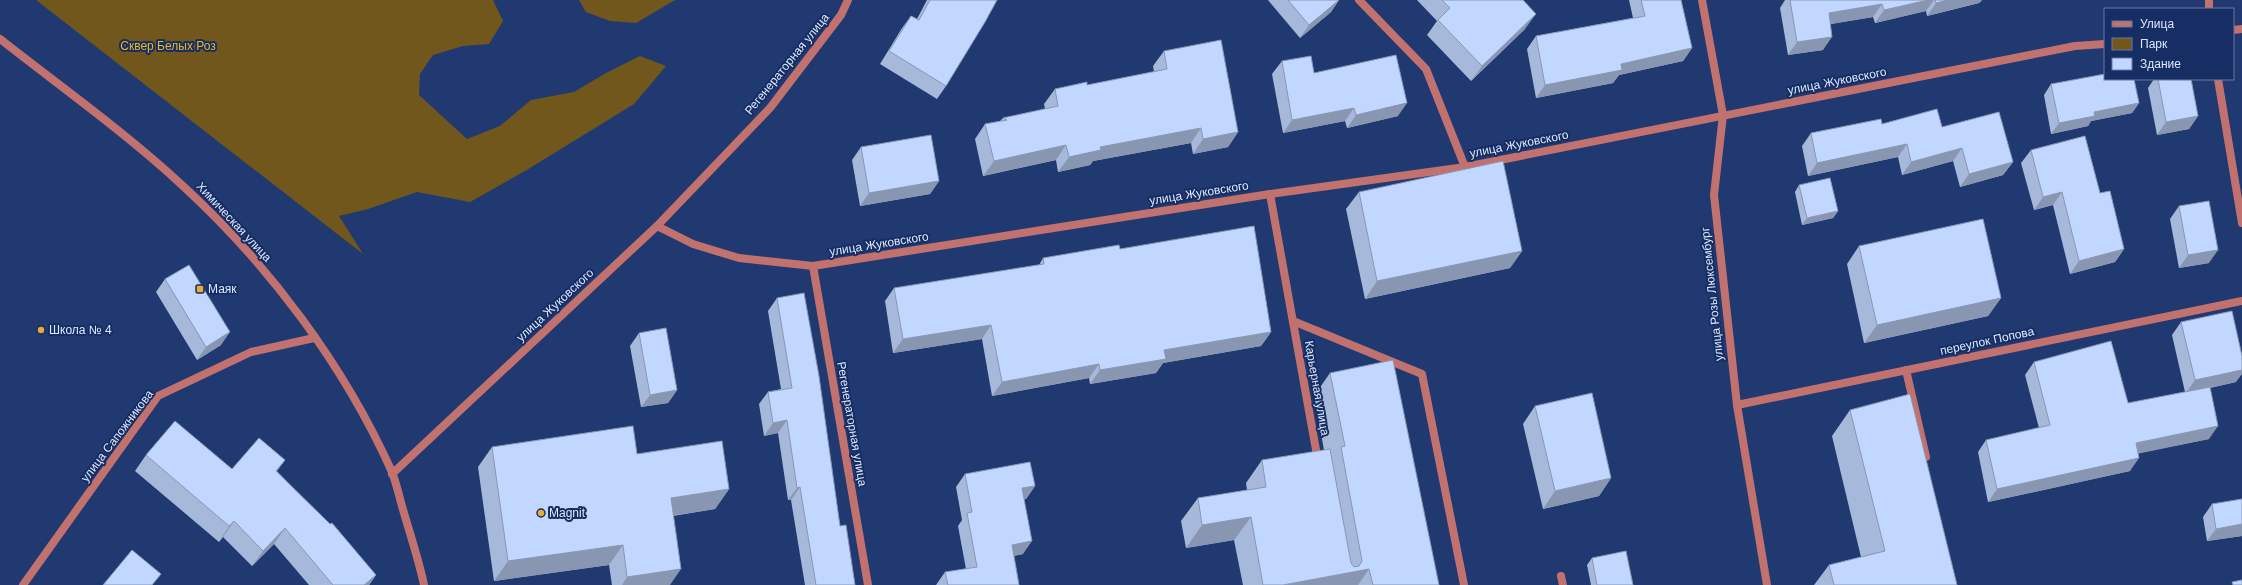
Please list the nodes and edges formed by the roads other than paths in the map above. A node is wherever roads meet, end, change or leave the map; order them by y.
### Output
1 (848, 0) edge
2 (1359, 0) edge
3 (1702, 0) edge
4 (0, 39) edge
5 (2104, 44) edge
6 (2218, 80) edge
7 (1723, 115) junction
8 (1465, 167) junction
9 (1270, 194) junction
10 (2242, 223) edge
11 (657, 226) junction
12 (813, 266) junction
13 (2242, 301) edge
14 (1293, 322) junction
15 (314, 338) junction
16 (1906, 370) junction
17 (1737, 405) junction
18 (1927, 462) edge
19 (1319, 469) edge
20 (392, 474) junction
21 (1561, 576) dead end
22 (23, 585) edge
23 (424, 585) edge
24 (868, 585) edge
25 (1464, 585) edge
26 (1563, 585) edge
27 (1767, 585) edge

1 - 11 street, Регенераторная улица
2 - 8 street
3 - 7 street, улица Розы Люксембург
4 - 15 street, Химическая улица
5 - 7 street, улица Жуковского
6 - 10 street
7 - 8 street, улица Жуковского
7 - 17 street, улица Розы Люксембург
8 - 9 street, улица Жуковского
9 - 12 street, улица Жуковского
9 - 14 street, Карьерная улица
11 - 12 street, улица Жуковского
11 - 20 street, улица Жуковского
12 - 24 street, Регенераторная улица
13 - 16 street, переулок Попова
14 - 19 street, Карьерная улица
14 - 25 street
15 - 20 street, Химическая улица
15 - 22 street, улица Сапожникова
16 - 17 street, переулок Попова
16 - 18 street
17 - 27 street, улица Розы Люксембург
20 - 23 street, Химическая улица
21 - 26 street

